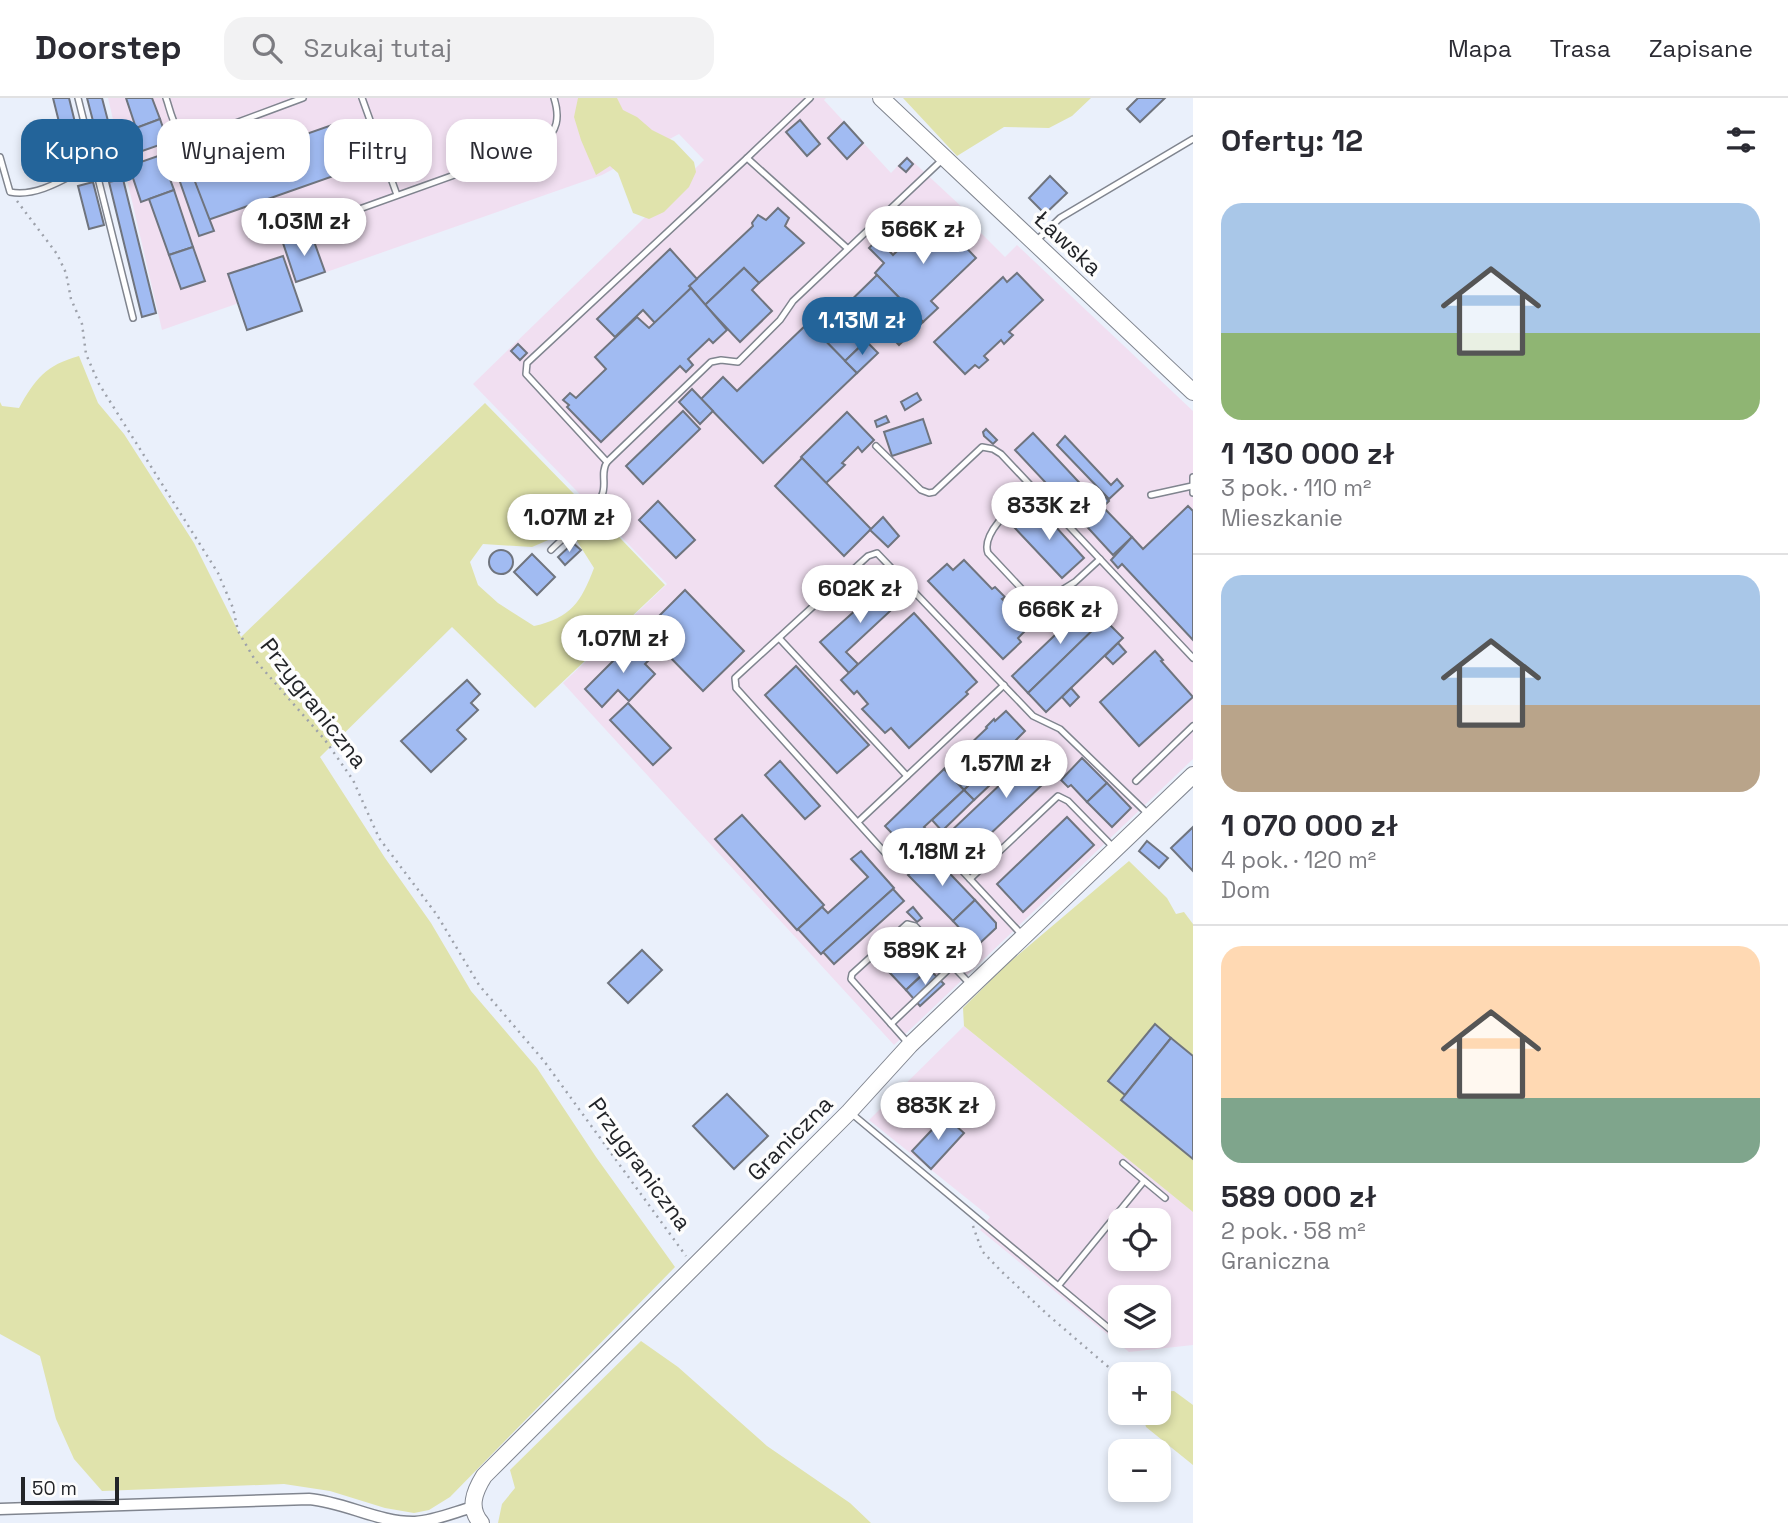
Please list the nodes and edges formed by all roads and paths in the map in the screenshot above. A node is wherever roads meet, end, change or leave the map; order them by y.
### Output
1 (78, 98) edge
2 (166, 98) edge
3 (303, 98) edge
4 (362, 98) edge
5 (554, 98) edge
6 (810, 98) edge
7 (881, 98) edge
8 (84, 119) edge
9 (1193, 139) edge
10 (0, 157) edge
11 (944, 157) junction
12 (747, 158) junction
13 (56, 182) edge
14 (101, 182) edge
15 (10, 192) junction
16 (397, 195) junction
17 (312, 226) dead end
18 (1035, 243) junction
19 (847, 248) junction
20 (133, 318) dead end
21 (1193, 392) edge
22 (876, 446) dead end
23 (607, 463) junction
24 (1193, 477) edge
25 (1192, 486) edge
26 (1033, 488) junction
27 (1193, 493) edge
28 (1151, 495) dead end
29 (551, 550) dead end
30 (1100, 559) junction
31 (779, 638) junction
32 (1193, 657) edge
33 (1004, 685) junction
34 (1193, 726) edge
35 (1193, 775) edge
36 (907, 776) junction
37 (1136, 780) dead end
38 (1150, 816) junction
39 (858, 822) junction
40 (1115, 850) junction
41 (970, 879) junction
42 (1024, 937) junction
43 (953, 965) junction
44 (972, 986) junction
45 (891, 1024) junction
46 (910, 1045) junction
47 (849, 1112) junction
48 (1123, 1163) dead end
49 (1144, 1181) junction
50 (1165, 1198) dead end
51 (971, 1212) junction
52 (694, 1268) junction
53 (1059, 1285) junction
54 (1108, 1326) edge
55 (1108, 1367) edge
56 (0, 1509) edge
57 (477, 1516) edge

1 - 8 lane
2 - 3 lane
4 - 16 lane
5 - 16 lane
6 - 12 lane
7 - 11 street, Ławska
9 - 18 lane
10 - 15 lane
11 - 18 street, Ławska
11 - 19 lane
12 - 19 lane
12 - 23 lane
13 - 15 lane
14 - 20 lane
15 - 52 path, Przygraniczna
16 - 17 lane
18 - 21 street, Ławska
19 - 23 lane
22 - 26 lane
23 - 29 lane
24 - 25 lane
25 - 27 lane
25 - 28 lane
26 - 30 lane
26 - 30 lane
30 - 32 lane
31 - 33 lane
31 - 36 lane
31 - 39 lane
33 - 36 lane
33 - 38 lane
34 - 37 lane
35 - 38 street, Graniczna
36 - 39 lane
38 - 40 street, Graniczna
39 - 41 lane
40 - 41 lane
40 - 42 street, Graniczna
41 - 42 lane
42 - 44 street, Graniczna
43 - 44 lane
43 - 45 lane
43 - 45 lane
44 - 46 street, Graniczna
45 - 46 lane
46 - 47 street, Graniczna
47 - 51 lane
47 - 52 street, Graniczna
48 - 49 lane
49 - 50 lane
49 - 53 lane
51 - 53 lane
51 - 55 path
52 - 57 street, Graniczna
53 - 54 lane
56 - 57 street

